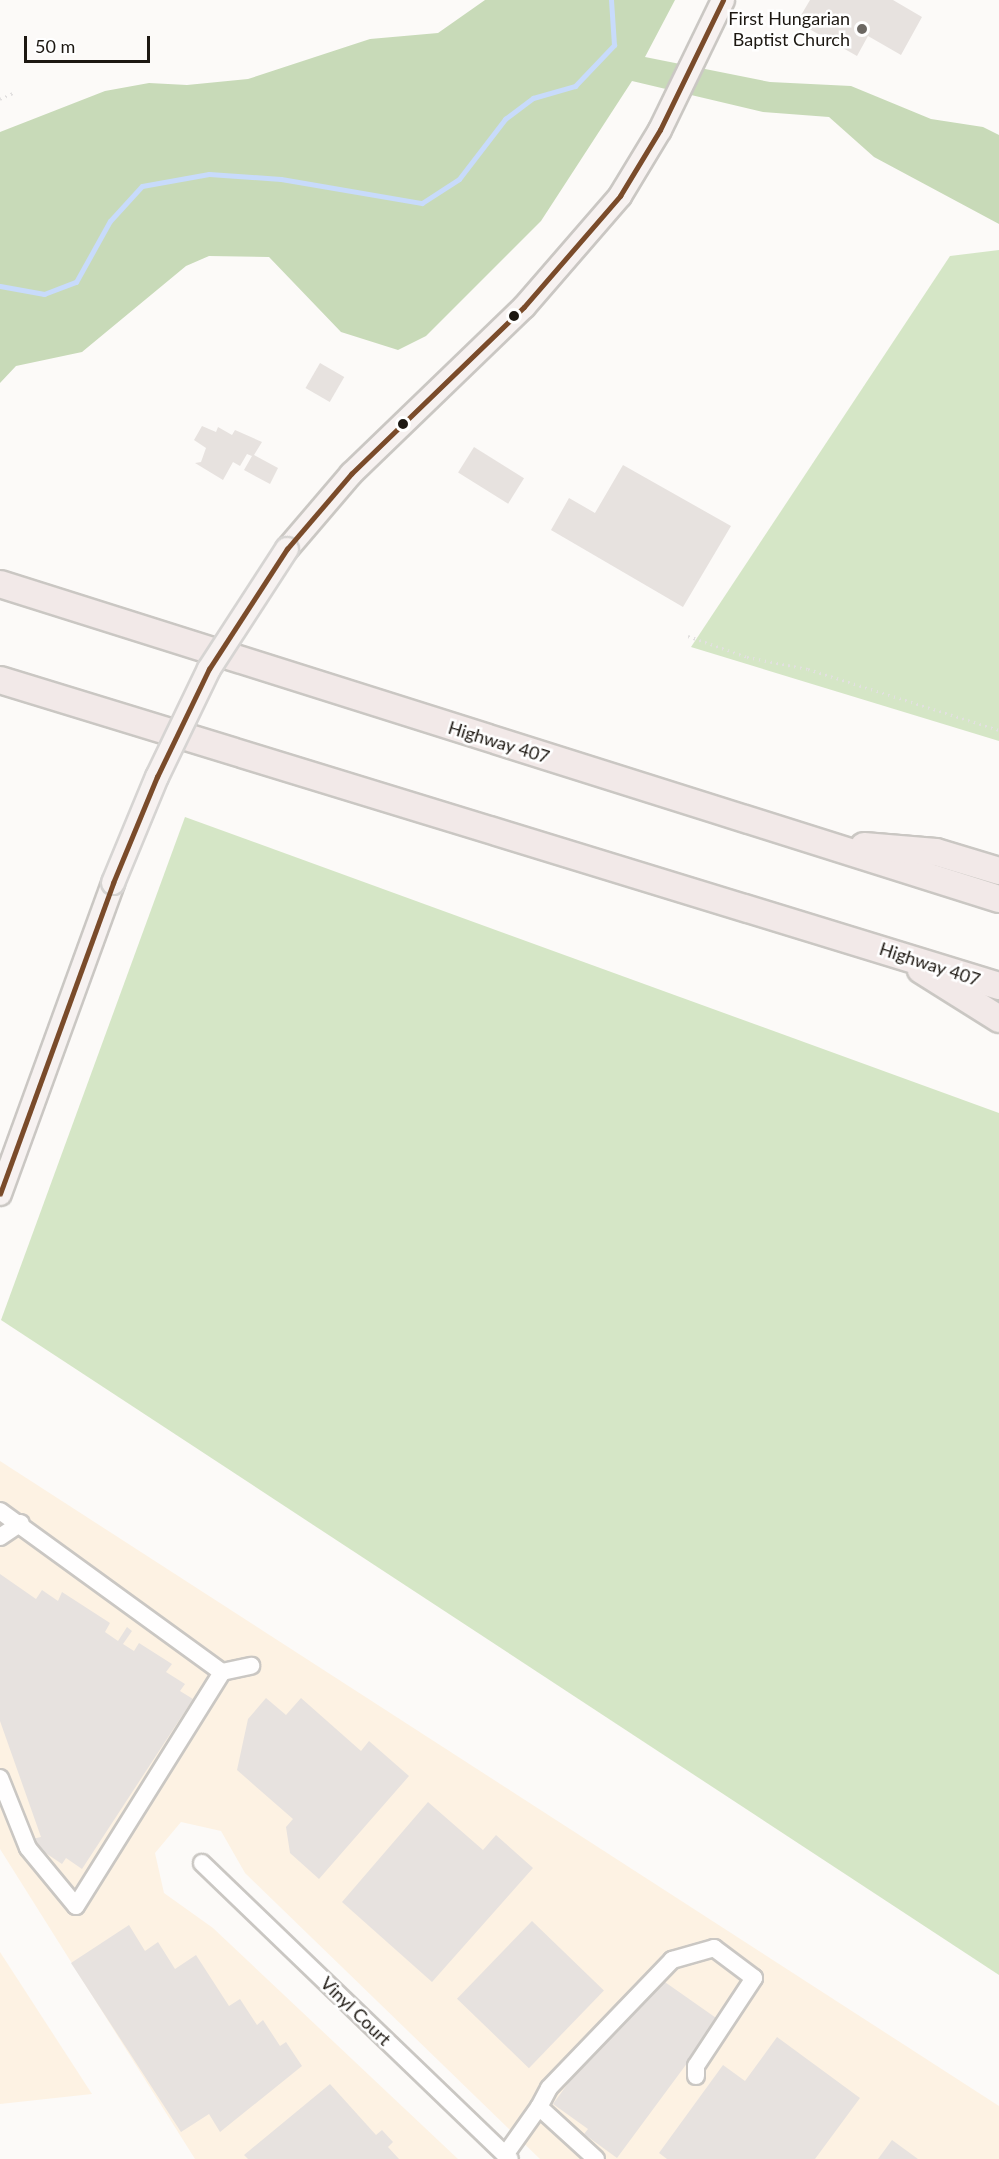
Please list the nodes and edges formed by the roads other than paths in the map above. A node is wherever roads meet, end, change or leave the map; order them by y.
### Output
1 (723, 0) edge
2 (0, 584) edge
3 (0, 680) edge
4 (820, 843) junction
5 (999, 870) edge
6 (999, 899) edge
7 (887, 950) junction
8 (999, 986) edge
9 (999, 1019) edge
10 (0, 1194) edge
11 (0, 1511) edge
12 (21, 1523) junction
13 (0, 1537) edge
14 (251, 1666) dead end
15 (222, 1672) junction
16 (0, 1778) edge
17 (202, 1863) dead end
18 (696, 2076) dead end
19 (539, 2107) junction
20 (508, 2157) edge
21 (596, 2159) edge

1 - 10 main road, bridge
2 - 4 highway, Highway 407
3 - 7 highway, Highway 407
4 - 5 highway
4 - 6 highway, Highway 407
7 - 8 highway, Highway 407
7 - 9 highway
11 - 12 street
12 - 13 street
12 - 15 street
14 - 15 street
15 - 16 street
17 - 20 street, Vinyl Court
18 - 19 street
19 - 20 street
19 - 21 street

